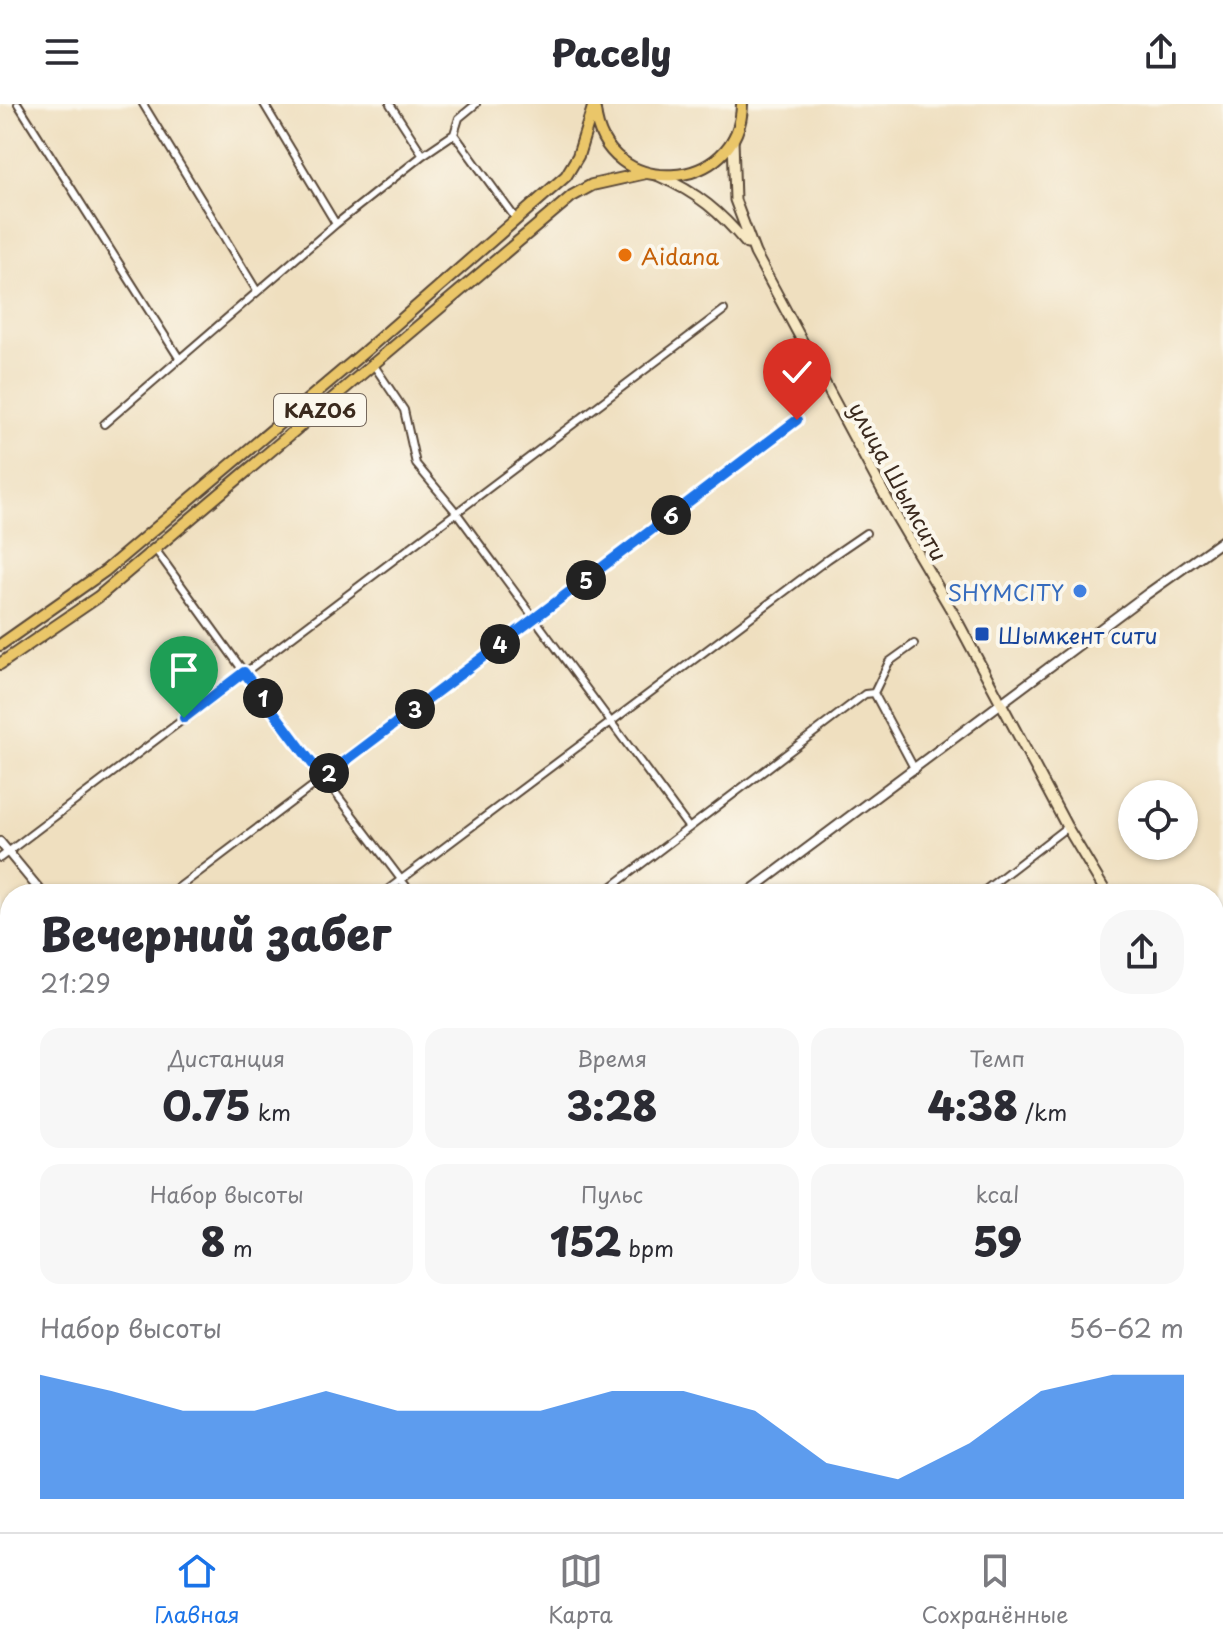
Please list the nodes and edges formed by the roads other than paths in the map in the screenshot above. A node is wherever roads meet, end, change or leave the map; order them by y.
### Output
1 (18, 104) edge
2 (143, 104) edge
3 (264, 104) edge
4 (390, 104) edge
5 (476, 104) edge
6 (594, 104) edge
7 (742, 104) edge
8 (454, 134) junction
9 (733, 139) junction
10 (423, 155) junction
11 (646, 173) junction
12 (659, 176) junction
13 (516, 219) junction
14 (336, 224) junction
15 (755, 253) junction
16 (257, 291) junction
17 (724, 310) dead end
18 (179, 358) junction
19 (373, 364) junction
20 (797, 420) dead end
21 (104, 424) dead end
22 (456, 512) junction
23 (866, 533) dead end
24 (1223, 540) edge
25 (155, 549) junction
26 (535, 618) junction
27 (914, 644) dead end
28 (0, 645) edge
29 (0, 664) edge
30 (244, 672) junction
31 (874, 693) junction
32 (1001, 705) junction
33 (610, 723) junction
34 (915, 770) junction
35 (323, 778) junction
36 (1067, 827) junction
37 (689, 828) junction
38 (0, 842) edge
39 (4, 855) edge
40 (401, 879) junction
41 (33, 884) edge
42 (183, 884) edge
43 (395, 884) edge
44 (405, 884) edge
45 (615, 884) edge
46 (760, 884) edge
47 (993, 884) edge
48 (1101, 884) edge

1 - 18 street
2 - 16 street
3 - 14 street
4 - 10 street
5 - 8 street
6 - 11 highway, KАZ06
6 - 13 highway, KАZ06
7 - 9 highway
8 - 10 street
8 - 13 street
9 - 12 highway, KАZ06
9 - 15 main road, улица Шымсити
10 - 14 street
11 - 12 highway, KАZ06
11 - 19 highway, KАZ06
12 - 15 main road, улица Шымсити
13 - 28 highway, KАZ06
14 - 16 street
15 - 32 main road, улица Шымсити
16 - 18 street
17 - 22 street
18 - 21 street
19 - 22 street
19 - 25 highway, KАZ06
20 - 26 street
22 - 26 street
22 - 30 street
23 - 33 street
24 - 32 street
25 - 29 highway, KАZ06
25 - 30 street
26 - 33 street
26 - 35 street
27 - 31 street
30 - 35 street
30 - 39 street
31 - 34 street
31 - 37 street
32 - 34 street
32 - 36 main road, улица Шымсити
33 - 37 street
33 - 40 street
34 - 46 street
35 - 40 street
35 - 42 street
36 - 47 street
36 - 48 main road, улица Шымсити
37 - 45 street
38 - 39 street
39 - 41 street
40 - 43 street
40 - 44 street

